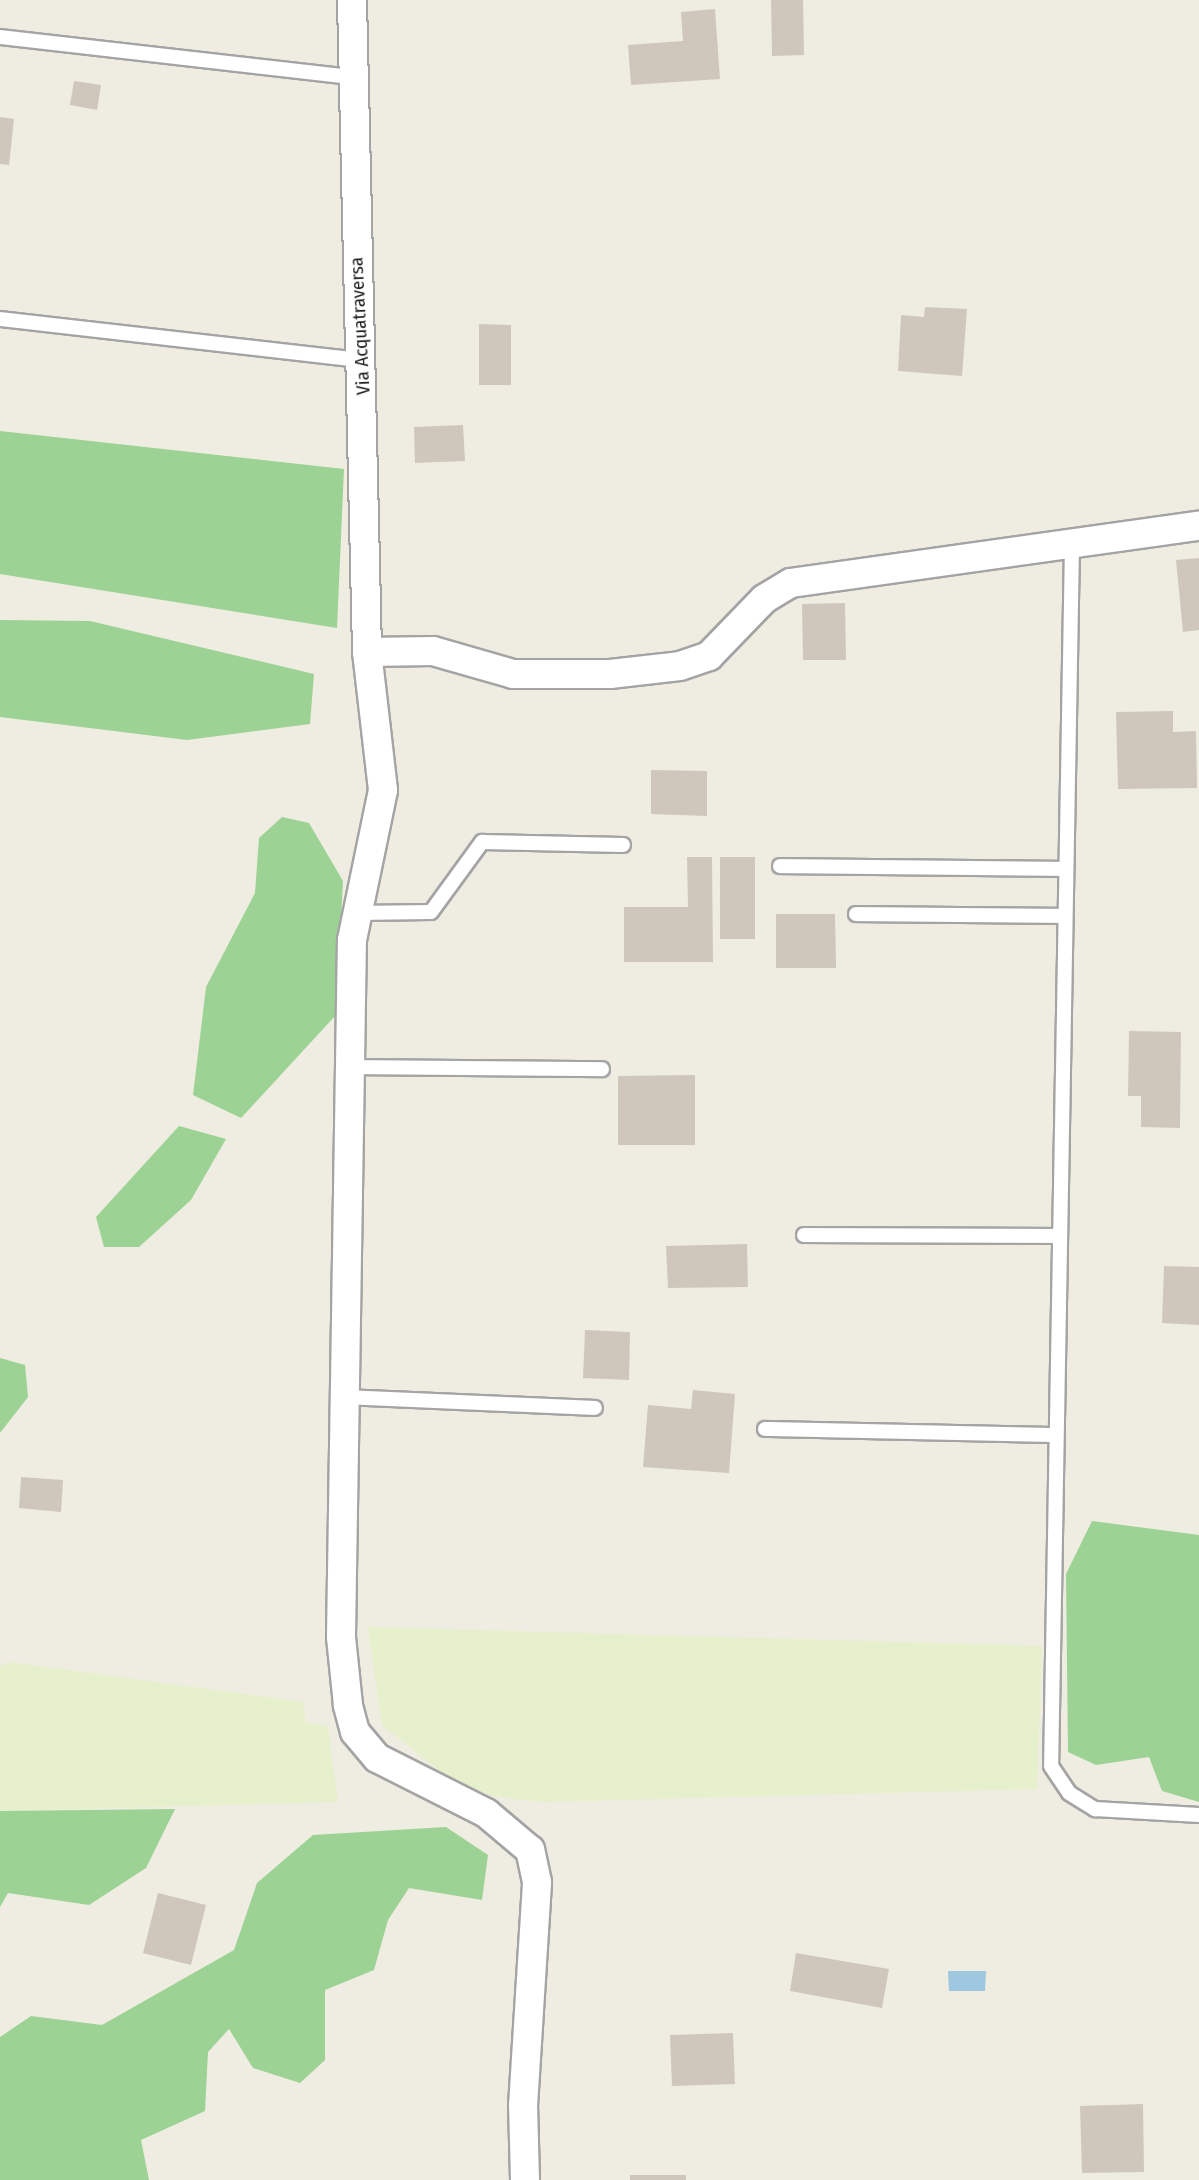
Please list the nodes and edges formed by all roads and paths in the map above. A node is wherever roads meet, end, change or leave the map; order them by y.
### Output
1 (352, 0) edge
2 (0, 37) edge
3 (353, 77) junction
4 (0, 319) edge
5 (362, 360) junction
6 (1199, 526) edge
7 (1072, 544) junction
8 (367, 652) junction
9 (623, 845) dead end
10 (780, 866) dead end
11 (1066, 869) junction
12 (356, 913) junction
13 (856, 914) dead end
14 (1065, 916) junction
15 (351, 1067) junction
16 (602, 1069) dead end
17 (804, 1235) dead end
18 (1060, 1236) junction
19 (345, 1396) junction
20 (595, 1408) dead end
21 (765, 1429) dead end
22 (1056, 1435) junction
23 (1199, 1815) edge
24 (525, 2180) edge

1 - 3 street, Via Acquatraversa
2 - 3 lane
3 - 5 street, Via Acquatraversa
4 - 5 lane
5 - 8 street, Via Acquatraversa
6 - 7 street
7 - 8 street
7 - 11 lane
8 - 12 street, Via Acquatraversa
9 - 12 lane
10 - 11 lane
11 - 14 lane
12 - 15 street, Via Acquatraversa
13 - 14 lane
14 - 18 lane
15 - 16 lane
15 - 19 street, Via Acquatraversa
17 - 18 lane
18 - 22 lane
19 - 20 lane
19 - 24 street, Via Acquatraversa
21 - 22 lane
22 - 23 lane

